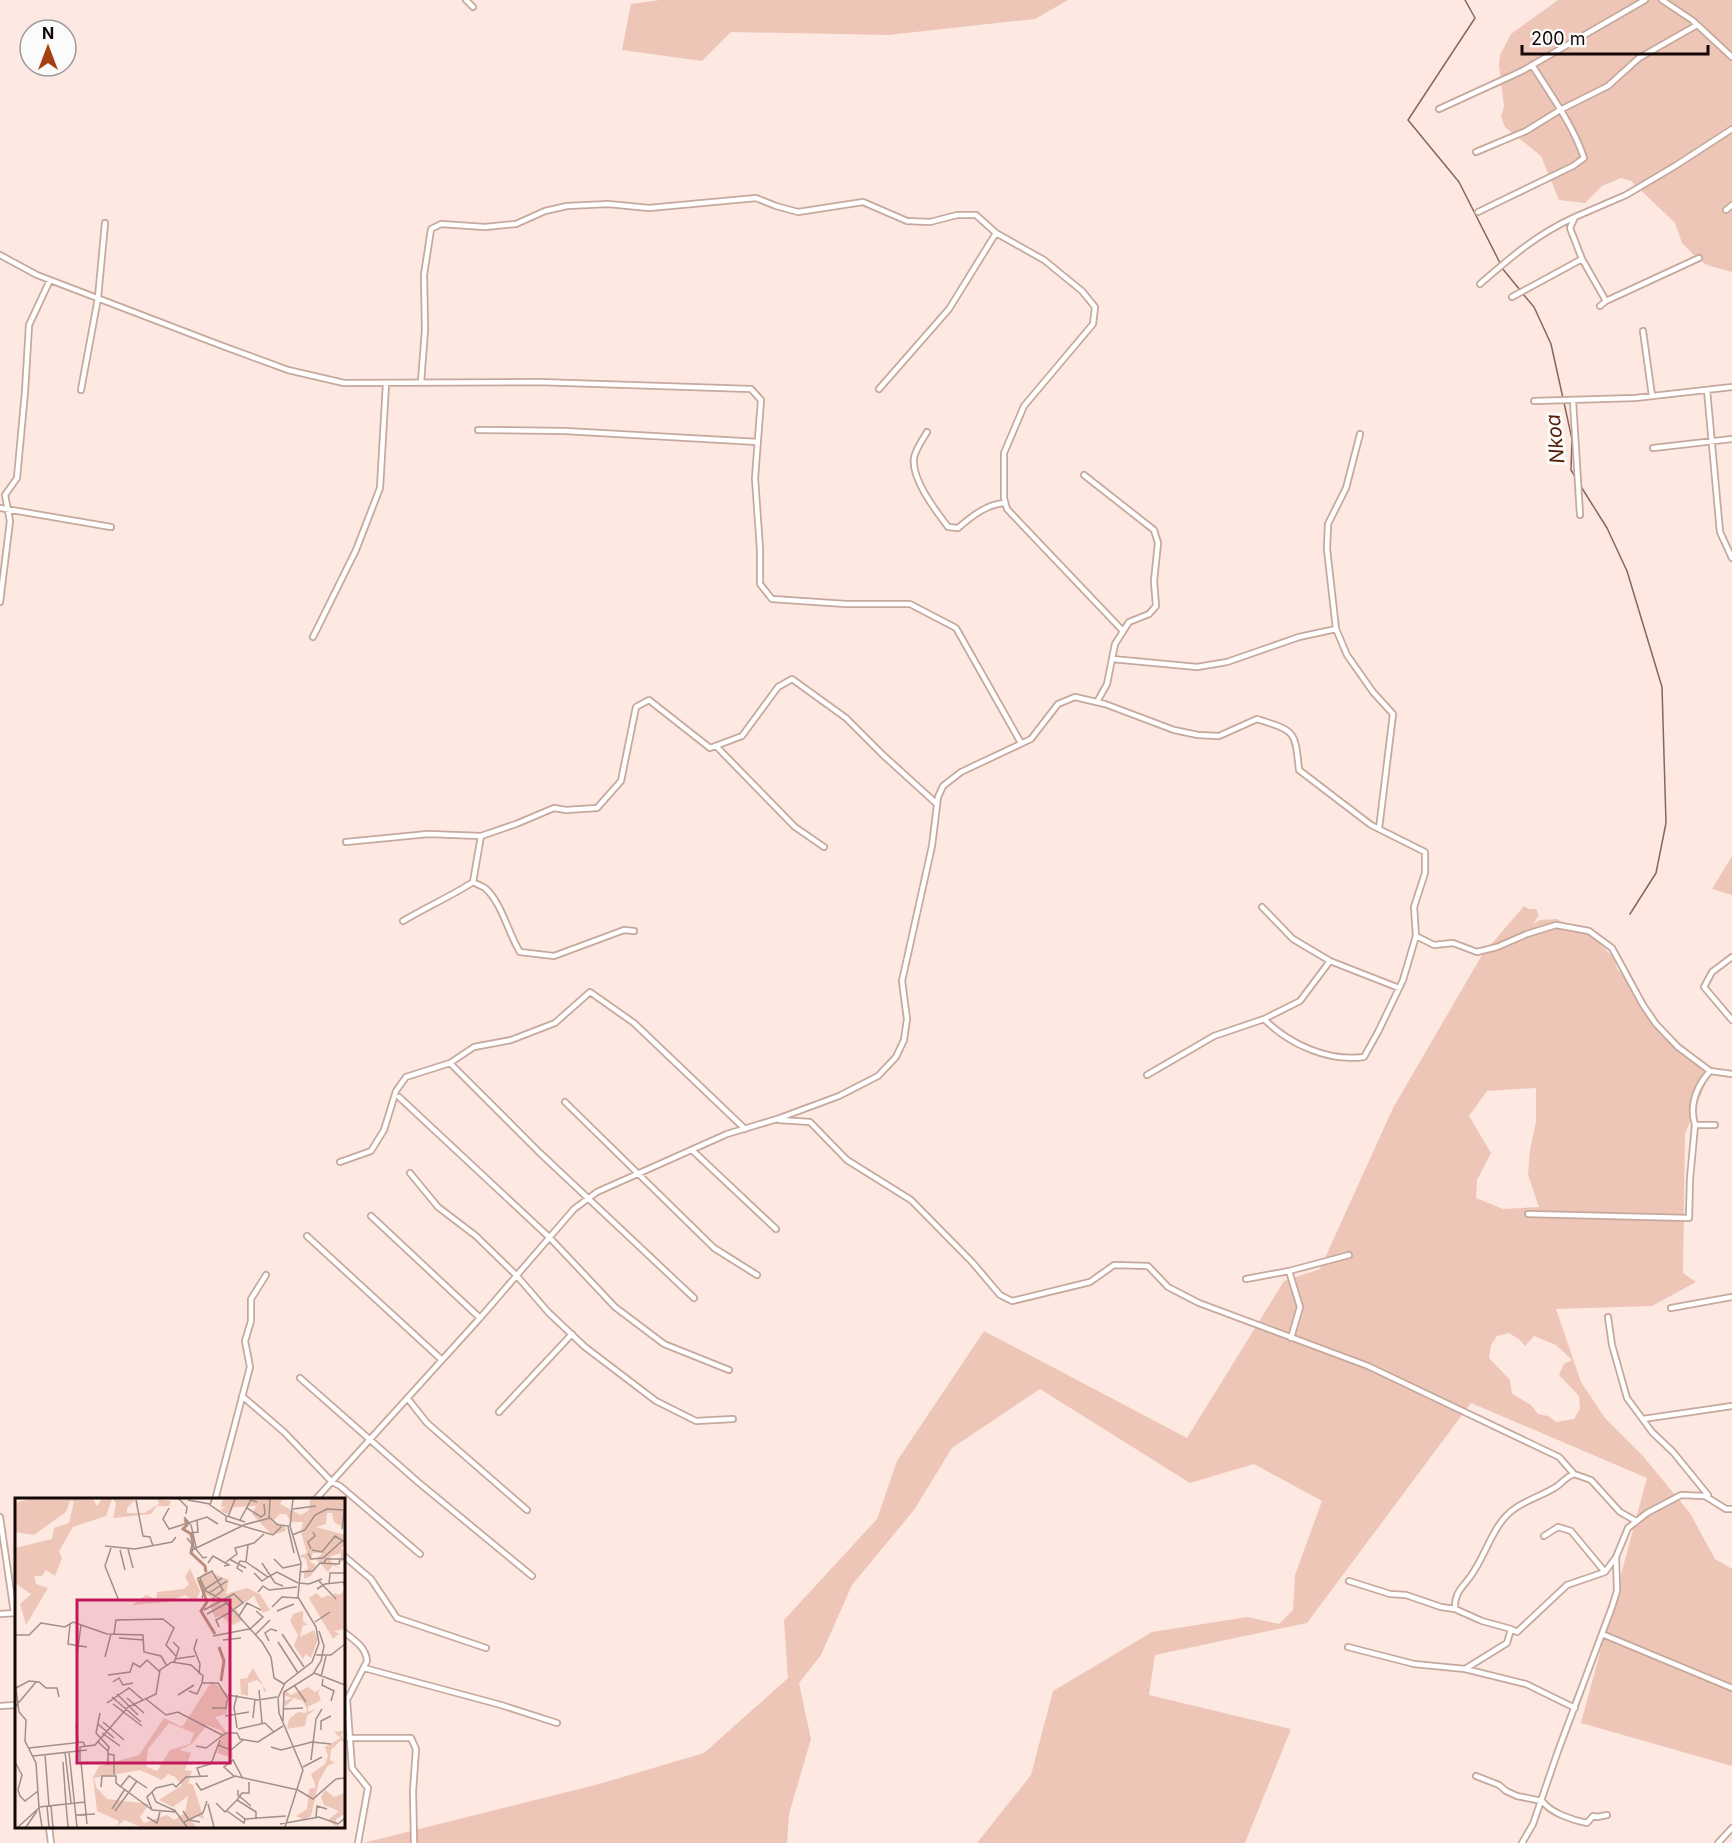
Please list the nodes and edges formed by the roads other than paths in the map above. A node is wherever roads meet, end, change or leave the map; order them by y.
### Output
1 (466, 0) edge
2 (1645, 0) edge
3 (1662, 0) edge
4 (472, 7) dead end
5 (1697, 25) junction
6 (1732, 57) edge
7 (1532, 65) junction
8 (1439, 109) dead end
9 (1560, 110) junction
10 (1732, 129) edge
11 (1476, 152) dead end
12 (1732, 205) edge
13 (1726, 210) dead end
14 (1478, 213) dead end
15 (1575, 217) junction
16 (105, 223) dead end
17 (996, 233) junction
18 (0, 255) edge
19 (1699, 258) dead end
20 (1582, 260) junction
21 (50, 280) junction
22 (1480, 284) dead end
23 (1512, 297) dead end
24 (98, 298) junction
25 (1606, 301) junction
26 (1600, 306) dead end
27 (1643, 331) dead end
28 (421, 382) junction
29 (386, 384) junction
30 (1732, 387) edge
31 (879, 389) dead end
32 (81, 390) dead end
33 (1707, 390) junction
34 (1652, 396) junction
35 (1534, 401) dead end
36 (1574, 401) junction
37 (478, 430) dead end
38 (927, 432) dead end
39 (1360, 434) dead end
40 (1732, 440) edge
41 (758, 442) junction
42 (1712, 442) junction
43 (1653, 448) dead end
44 (1084, 475) dead end
45 (1005, 503) junction
46 (0, 508) edge
47 (8, 508) junction
48 (1580, 515) dead end
49 (111, 527) dead end
50 (1732, 558) edge
51 (0, 602) edge
52 (1336, 629) junction
53 (1123, 631) junction
54 (314, 637) dead end
55 (1112, 659) junction
56 (1097, 702) junction
57 (1021, 743) junction
58 (716, 746) junction
59 (937, 804) junction
60 (1379, 829) junction
61 (481, 836) junction
62 (346, 842) dead end
63 (824, 847) dead end
64 (472, 882) junction
65 (1262, 907) dead end
66 (403, 921) dead end
67 (634, 931) dead end
68 (1416, 936) junction
69 (1732, 957) edge
70 (1330, 961) junction
71 (1399, 988) junction
72 (1264, 1019) junction
73 (1732, 1020) edge
74 (450, 1063) junction
75 (1710, 1071) junction
76 (1732, 1074) edge
77 (1147, 1075) dead end
78 (399, 1097) dead end
79 (565, 1102) dead end
80 (777, 1119) junction
81 (1695, 1125) junction
82 (1715, 1125) dead end
83 (745, 1129) junction
84 (692, 1150) junction
85 (340, 1162) dead end
86 (410, 1173) dead end
87 (640, 1174) junction
88 (588, 1198) junction
89 (1528, 1214) dead end
90 (371, 1216) dead end
91 (776, 1229) dead end
92 (307, 1236) dead end
93 (550, 1238) junction
94 (1349, 1255) dead end
95 (1289, 1271) junction
96 (266, 1275) dead end
97 (757, 1275) dead end
98 (517, 1276) junction
99 (1246, 1278) dead end
100 (1732, 1297) edge
101 (694, 1298) dead end
102 (1671, 1308) dead end
103 (1608, 1317) dead end
104 (480, 1318) junction
105 (572, 1334) junction
106 (1291, 1338) junction
107 (442, 1360) junction
108 (729, 1370) dead end
109 (300, 1378) dead end
110 (242, 1396) junction
111 (408, 1399) junction
112 (1732, 1406) edge
113 (499, 1412) dead end
114 (733, 1419) dead end
115 (1643, 1419) junction
116 (370, 1440) junction
117 (1574, 1474) junction
118 (332, 1482) junction
119 (216, 1498) edge
120 (317, 1498) edge
121 (1715, 1501) junction
122 (1732, 1509) edge
123 (527, 1510) dead end
124 (0, 1517) edge
125 (1636, 1521) junction
126 (1544, 1536) dead end
127 (420, 1554) dead end
128 (345, 1557) edge
129 (1616, 1557) junction
130 (1605, 1572) junction
131 (532, 1576) dead end
132 (1349, 1581) dead end
133 (1455, 1609) junction
134 (15, 1613) edge
135 (0, 1614) edge
136 (1510, 1629) junction
137 (345, 1633) edge
138 (1602, 1634) junction
139 (1348, 1647) dead end
140 (486, 1648) dead end
141 (364, 1668) junction
142 (1465, 1669) junction
143 (1732, 1688) edge
144 (345, 1698) edge
145 (15, 1705) edge
146 (0, 1706) edge
147 (1575, 1708) junction
148 (557, 1723) dead end
149 (349, 1738) junction
150 (1476, 1776) dead end
151 (1542, 1801) junction
152 (1607, 1815) dead end
153 (50, 1828) edge
154 (1732, 1828) edge
155 (51, 1843) edge
156 (358, 1843) edge
157 (414, 1843) edge
158 (1522, 1843) edge
159 (1718, 1843) edge

1 - 4 street
2 - 7 street
3 - 5 street
5 - 6 street
5 - 9 street
7 - 8 street
7 - 9 street
9 - 11 street
9 - 14 street
10 - 15 street
12 - 13 street
15 - 20 street
15 - 22 street
16 - 24 street
17 - 28 street
17 - 31 street
17 - 45 street
18 - 21 street
19 - 25 street
20 - 23 street
20 - 25 street
21 - 24 street
21 - 47 street
24 - 29 street
24 - 32 street
25 - 26 street
27 - 34 street
28 - 29 street
28 - 41 street
29 - 54 street
30 - 33 street
33 - 34 street
33 - 42 street
34 - 36 street
35 - 36 street
36 - 48 street
37 - 41 street
38 - 45 street
39 - 52 street
40 - 42 street
41 - 57 street
42 - 43 street
42 - 50 street
44 - 53 street
45 - 53 street
46 - 47 street
47 - 49 street
47 - 51 street
52 - 55 street
52 - 60 street
53 - 55 street
55 - 56 street
56 - 57 street
56 - 60 street
57 - 59 street
58 - 59 street
58 - 61 street
58 - 63 street
59 - 80 street
60 - 68 street
61 - 62 street
61 - 64 street
64 - 66 street
64 - 67 street
65 - 70 street
68 - 71 street
68 - 75 street
69 - 73 street
70 - 71 street
70 - 72 street
71 - 72 street
72 - 77 street
74 - 83 street
74 - 85 street
74 - 88 street
75 - 76 street
75 - 81 street
78 - 93 street
79 - 87 street
80 - 83 street
80 - 106 street
81 - 82 street
81 - 89 street
83 - 84 street
84 - 87 street
84 - 91 street
86 - 98 street
87 - 88 street
87 - 97 street
88 - 93 street
88 - 101 street
90 - 104 street
92 - 107 street
93 - 98 street
93 - 108 street
94 - 95 street
95 - 99 street
95 - 106 street
96 - 110 street
98 - 104 street
98 - 105 street
100 - 102 street
103 - 115 street
104 - 107 street
105 - 113 street
105 - 114 street
106 - 117 street
107 - 111 street
109 - 116 street
110 - 118 street
110 - 119 street
111 - 116 street
111 - 123 street
112 - 115 street
115 - 121 street
116 - 118 street
116 - 131 street
117 - 125 street
117 - 133 street
118 - 120 street
118 - 127 street
121 - 122 street
121 - 125 street
124 - 134 street
125 - 129 street
126 - 130 street
128 - 140 street
129 - 130 street
129 - 138 street
130 - 136 street
132 - 133 street
133 - 136 street
134 - 135 street
136 - 142 street
137 - 141 street
138 - 143 street
138 - 147 street
139 - 142 street
141 - 144 street
141 - 148 street
142 - 147 street
144 - 149 street
145 - 146 street
147 - 151 street
149 - 156 street
149 - 157 street
150 - 151 street
151 - 152 street
151 - 158 street
153 - 155 street
154 - 159 street

